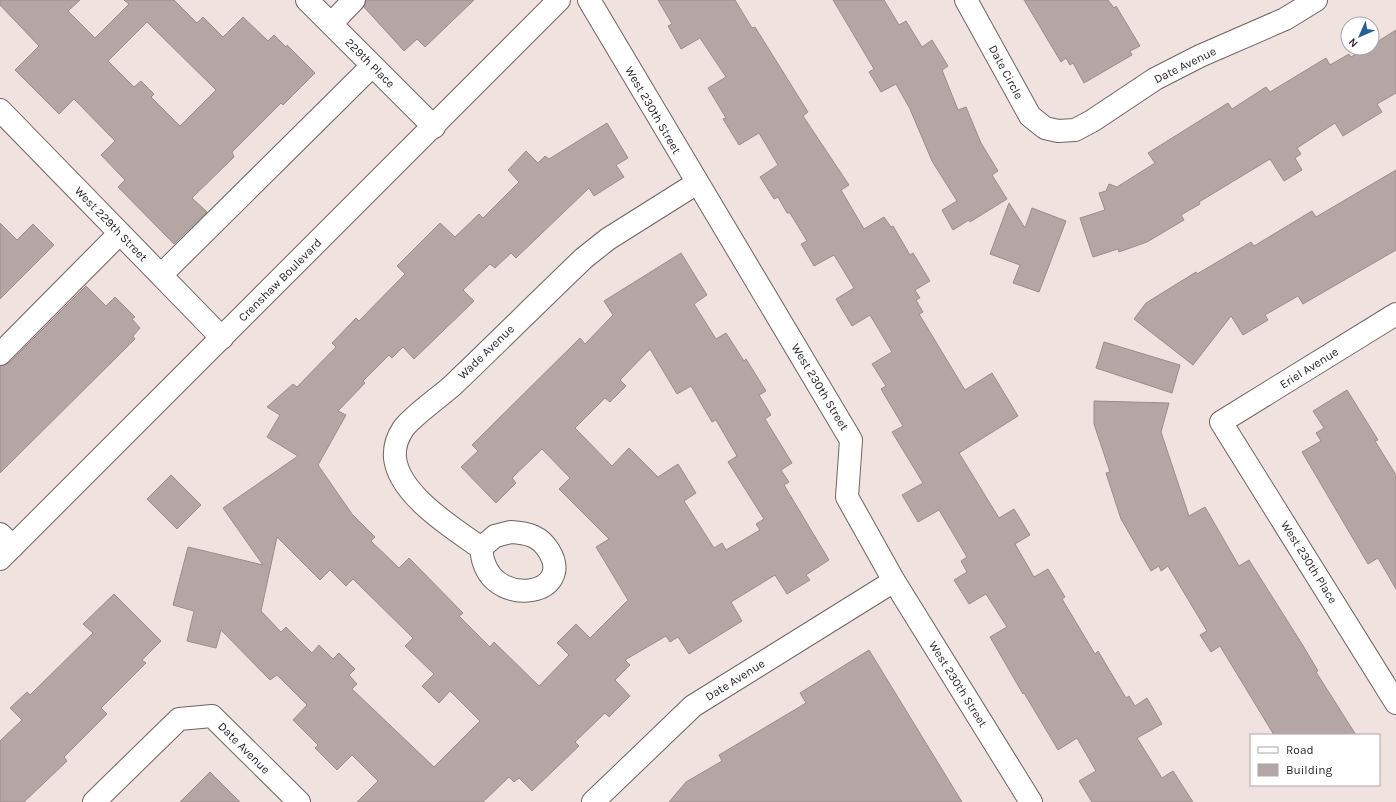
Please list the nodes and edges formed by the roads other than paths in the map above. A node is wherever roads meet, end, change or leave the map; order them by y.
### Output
1 (307, 0) edge
2 (354, 0) edge
3 (559, 0) edge
4 (589, 0) edge
5 (966, 0) edge
6 (1316, 0) edge
7 (331, 24) junction
8 (372, 66) junction
9 (0, 110) edge
10 (434, 127) junction
11 (1058, 131) joint
12 (697, 183) junction
13 (120, 233) junction
14 (161, 275) junction
15 (1396, 314) edge
16 (222, 338) junction
17 (0, 354) edge
18 (1221, 422) joint
19 (4, 546) edge
20 (481, 548) dead end
21 (894, 581) junction
22 (1396, 703) edge
23 (94, 802) edge
24 (299, 802) edge
25 (593, 802) edge
26 (1031, 802) edge

1 - 7 street, 229th Place
2 - 7 street
3 - 10 street, Crenshaw Boulevard
4 - 12 street, West 230th Street
5 - 11 street, Date Circle
6 - 11 street, Date Avenue
7 - 8 street, 229th Place
8 - 10 street, 229th Place
8 - 14 street
9 - 13 street, West 229th Street
10 - 16 street, Crenshaw Boulevard
12 - 20 street, Wade Avenue
12 - 21 street, West 230th Street
13 - 14 street, West 229th Street
13 - 17 street
14 - 16 street, West 229th Street
15 - 18 street, Eriel Avenue
16 - 19 street, Crenshaw Boulevard
18 - 22 street, West 230th Place
21 - 25 street, Date Avenue
21 - 26 street, West 230th Street
23 - 24 street, Date Avenue

